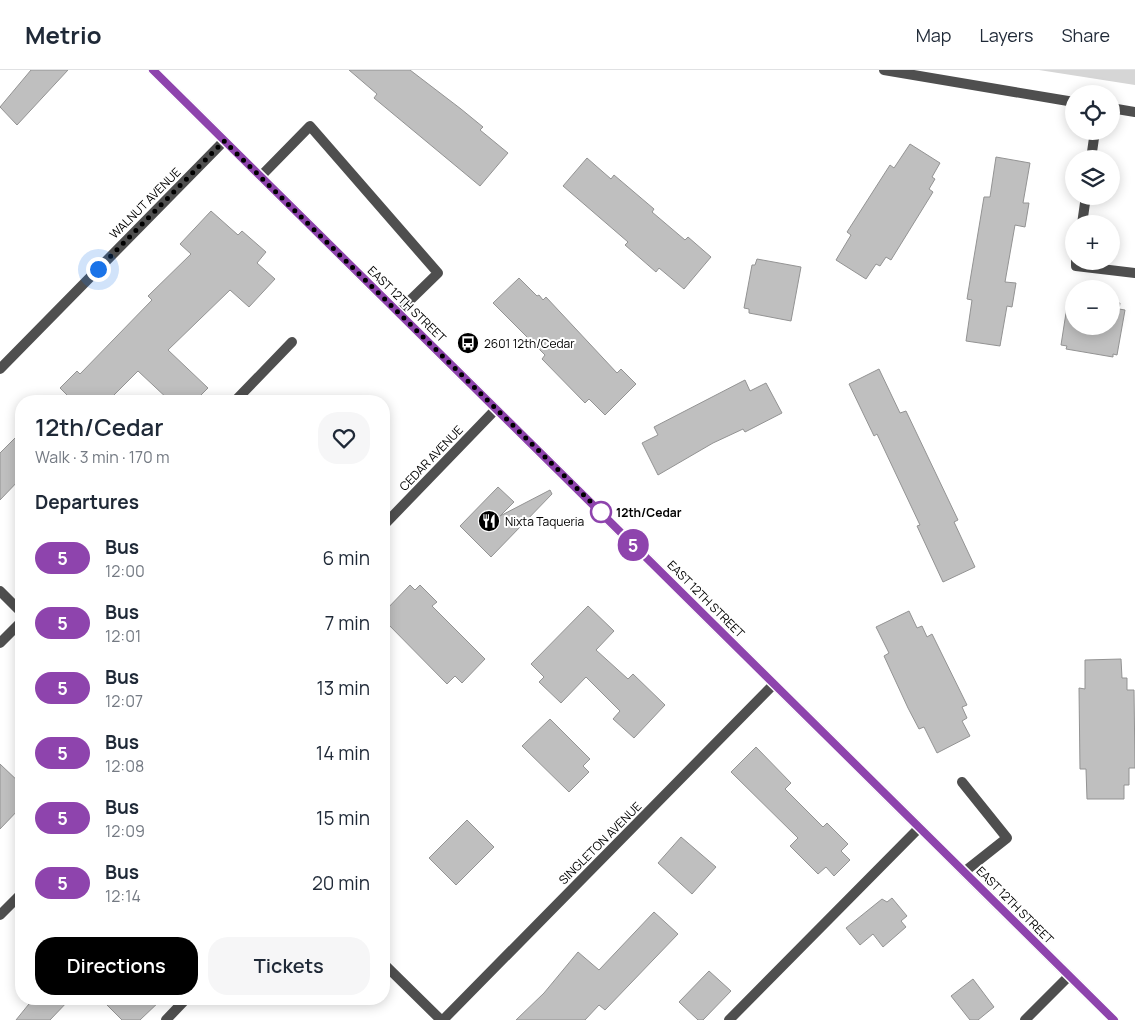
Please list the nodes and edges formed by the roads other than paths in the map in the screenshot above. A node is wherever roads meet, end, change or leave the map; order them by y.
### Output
1 (153, 70) edge
2 (884, 70) edge
3 (1065, 100) edge
4 (1120, 110) edge
5 (1135, 112) edge
6 (224, 141) junction
7 (260, 176) junction
8 (1106, 270) edge
9 (1135, 274) edge
10 (398, 312) junction
11 (292, 342) dead end
12 (0, 369) edge
13 (241, 395) edge
14 (496, 409) junction
15 (390, 519) edge
16 (0, 591) edge
17 (15, 606) edge
18 (15, 628) edge
19 (0, 643) edge
20 (774, 684) junction
21 (962, 782) dead end
22 (919, 828) junction
23 (964, 872) junction
24 (15, 900) edge
25 (0, 915) edge
26 (390, 970) edge
27 (1069, 976) junction
28 (180, 1005) edge
29 (166, 1020) edge
30 (442, 1020) edge
31 (729, 1020) edge
32 (1025, 1020) edge
33 (1114, 1020) edge

1 - 6 street, EAST 12TH STREET
2 - 3 street
4 - 5 street
6 - 7 street, EAST 12TH STREET
6 - 12 street, WALNUT AVENUE
7 - 10 street, EAST 12TH STREET
7 - 10 street
8 - 9 street
10 - 14 street, EAST 12TH STREET
11 - 13 street
14 - 15 street, CEDAR AVENUE
14 - 20 street, EAST 12TH STREET
16 - 17 street
18 - 19 street
20 - 22 street, EAST 12TH STREET
20 - 30 street, SINGLETON AVENUE
21 - 23 street
22 - 23 street, EAST 12TH STREET
22 - 31 street
23 - 27 street, EAST 12TH STREET
24 - 25 street
26 - 30 street
27 - 32 street
27 - 33 street, EAST 12TH STREET
28 - 29 street

